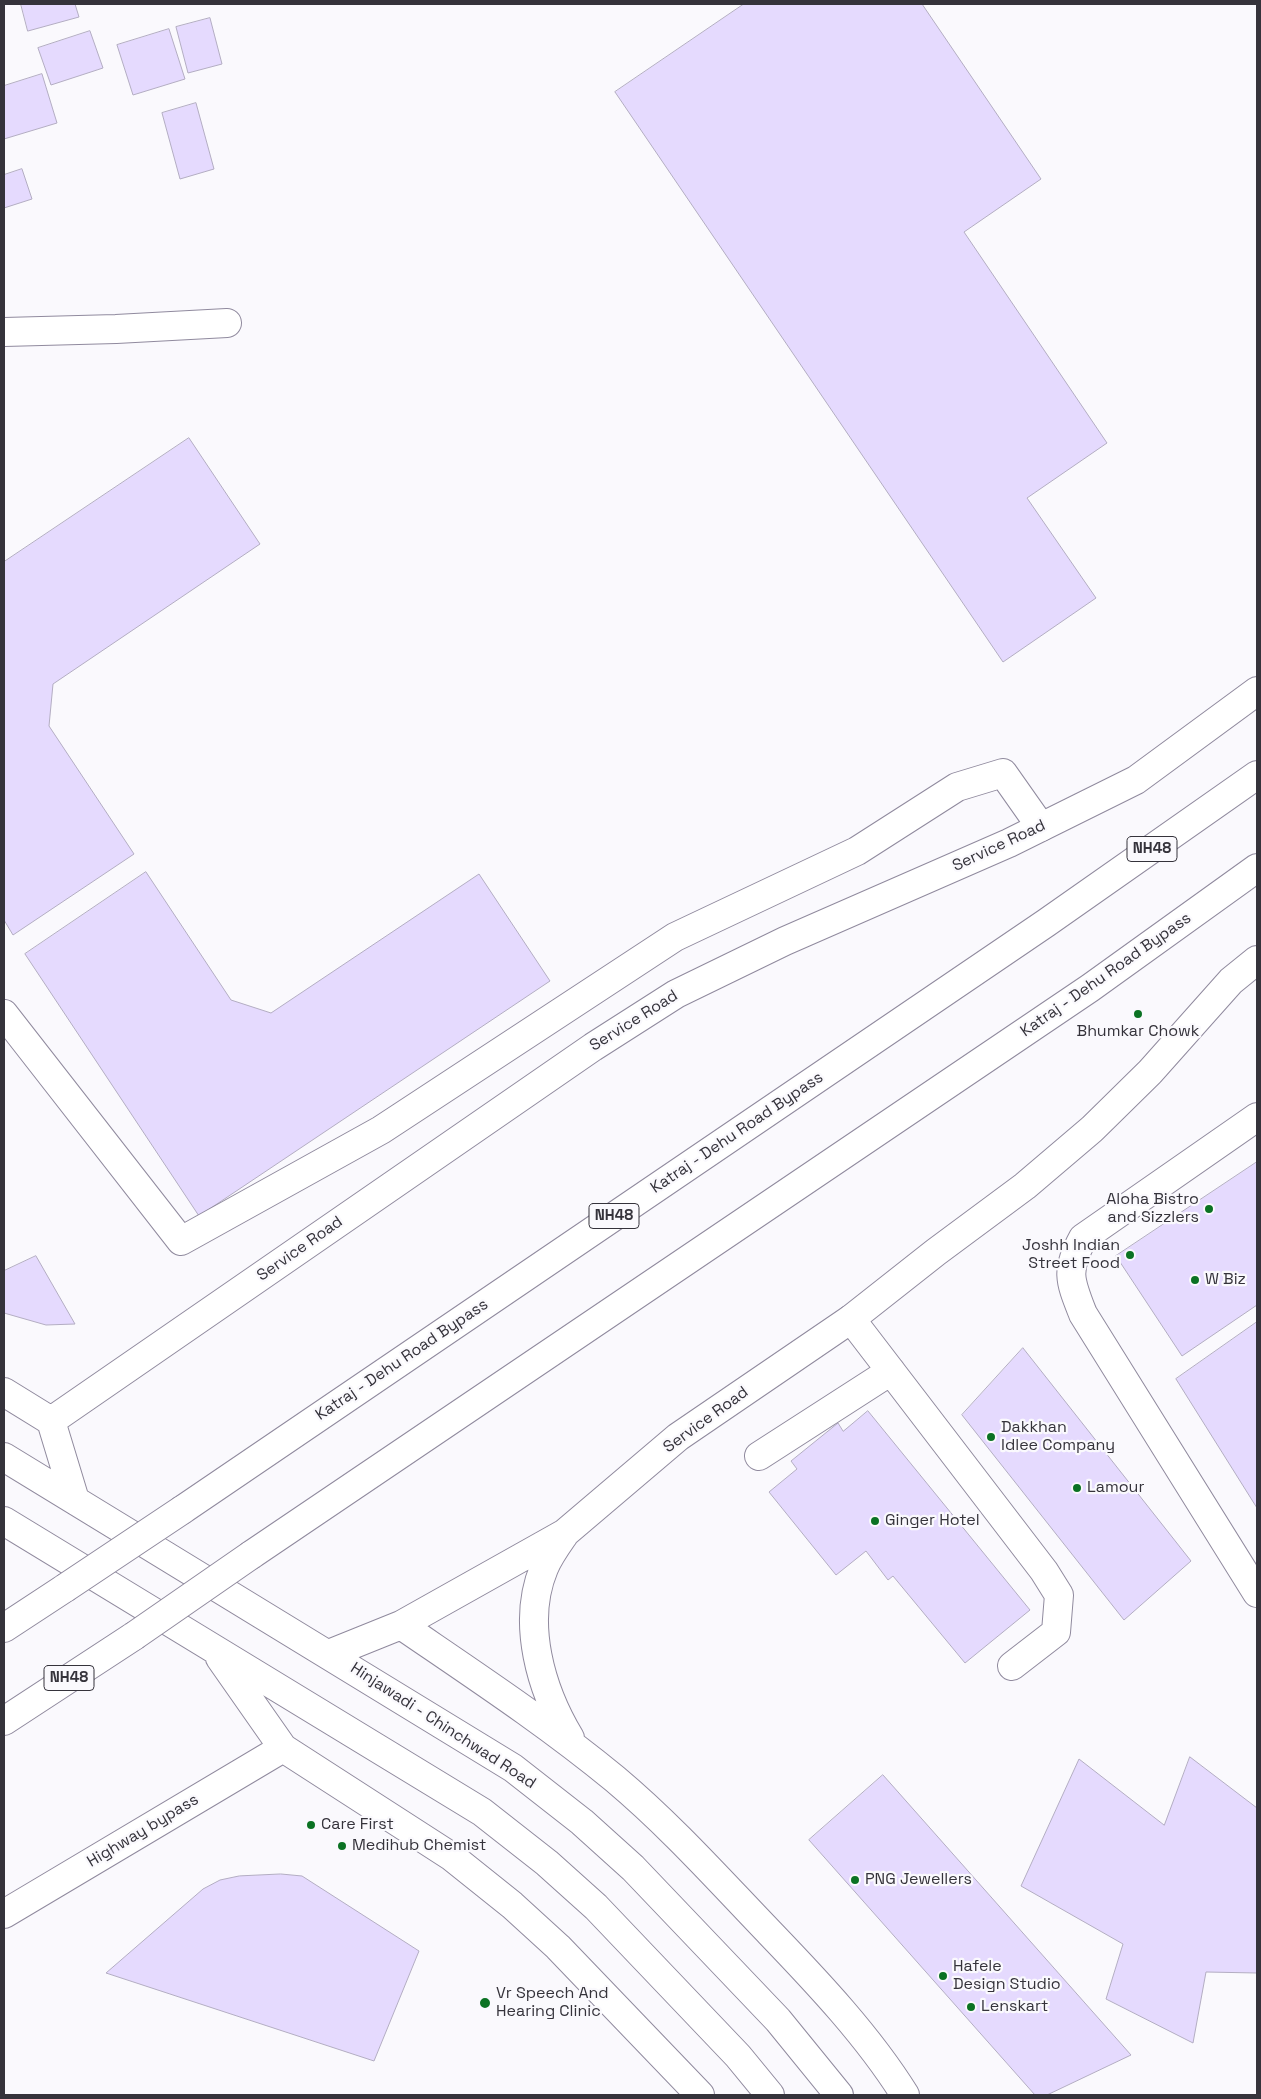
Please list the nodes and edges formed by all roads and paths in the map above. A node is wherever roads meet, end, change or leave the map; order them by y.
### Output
1 (226, 323) dead end
2 (4, 332) edge
3 (1257, 691) edge
4 (1257, 775) edge
5 (1041, 827) junction
6 (1257, 868) edge
7 (1257, 960) edge
8 (4, 1014) edge
9 (1257, 1116) edge
10 (851, 1319) junction
11 (891, 1371) junction
12 (4, 1392) edge
13 (51, 1421) junction
14 (759, 1456) dead end
15 (4, 1457) edge
16 (75, 1500) junction
17 (4, 1521) edge
18 (564, 1533) junction
19 (16, 1534) edge
20 (1257, 1593) edge
21 (401, 1625) junction
22 (4, 1628) edge
23 (214, 1649) junction
24 (329, 1654) junction
25 (1012, 1666) dead end
26 (4, 1721) edge
27 (283, 1748) junction
28 (575, 1748) junction
29 (4, 1914) edge
30 (700, 2095) edge
31 (770, 2095) edge
32 (839, 2095) edge
33 (905, 2095) edge

1 - 2 main road
3 - 5 main road, Service Road
4 - 22 main road, Katraj - Dehu Road Bypass / NH48, bridge
5 - 8 main road
5 - 13 main road, Service Road
6 - 26 main road, Katraj - Dehu Road Bypass / NH48, bridge
7 - 10 main road, Service Road
9 - 20 main road
10 - 11 main road
10 - 18 main road, Service Road
11 - 14 main road
11 - 25 main road
12 - 13 main road
13 - 16 main road
15 - 16 main road, Hinjawadi - Chinchwad Road
16 - 24 main road, Hinjawadi - Chinchwad Road
17 - 19 main road
18 - 21 main road
18 - 28 main road
19 - 23 main road
21 - 24 main road
21 - 28 main road
23 - 27 main road
23 - 31 main road
24 - 32 main road, Hinjawadi - Chinchwad Road
27 - 29 main road, Highway bypass
27 - 30 main road
28 - 33 main road

